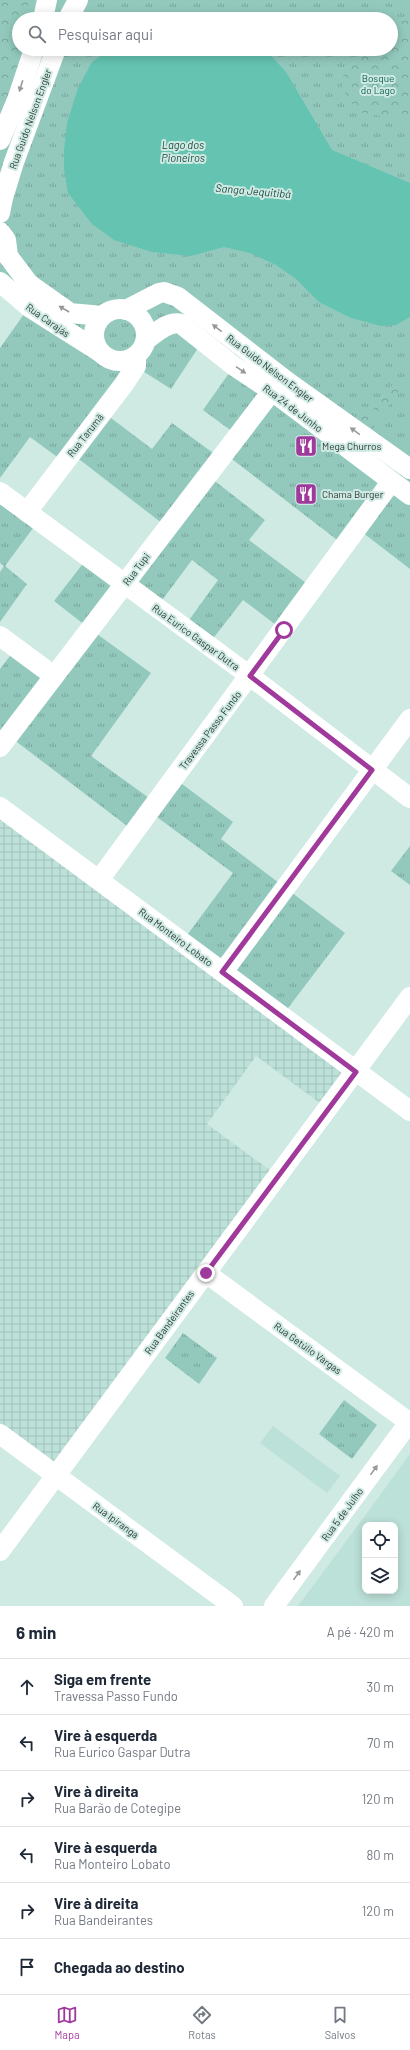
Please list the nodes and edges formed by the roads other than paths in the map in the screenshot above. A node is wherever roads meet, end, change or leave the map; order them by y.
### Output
1 (47, 0) edge
2 (78, 0) edge
3 (44, 12) edge
4 (72, 12) edge
5 (32, 56) edge
6 (53, 56) edge
7 (0, 140) edge
8 (0, 213) edge
9 (2, 246) edge
10 (0, 282) edge
11 (126, 310) junction
12 (102, 316) junction
13 (146, 340) junction
14 (106, 356) junction
15 (136, 356) junction
16 (124, 384) junction
17 (272, 391) junction
18 (410, 469) edge
19 (391, 482) junction
20 (0, 492) edge
21 (410, 495) edge
22 (27, 512) junction
23 (124, 584) junction
24 (0, 636) edge
25 (54, 676) junction
26 (250, 676) junction
27 (410, 718) edge
28 (0, 747) edge
29 (372, 770) junction
30 (410, 798) edge
31 (0, 807) edge
32 (99, 880) junction
33 (222, 972) junction
34 (410, 998) edge
35 (356, 1072) junction
36 (410, 1111) edge
37 (206, 1273) junction
38 (410, 1422) edge
39 (0, 1434) edge
40 (56, 1475) junction
41 (0, 1551) edge
42 (233, 1606) edge
43 (274, 1606) edge

1 - 3 street
2 - 4 street
5 -> 7 street
6 - 8 street, Rua Guido Nelson Engler
12 -> 9 street
10 - 14 street, Rua Carajás
11 - 12 street
11 - 13 street
18 -> 11 street, Rua Guido Nelson Engler
12 - 14 street
13 - 15 street
13 -> 17 street, Rua 24 de Junho
14 - 15 street
14 - 16 street, Rua Carajás
15 - 16 street, Rua Tarumã
16 - 22 street, Rua Tarumã
17 - 19 street, Rua 24 de Junho
17 - 23 street, Rua Tupi
19 - 21 street, Rua 24 de Junho
19 - 26 street, Travessa Passo Fundo
20 - 22 street, Rua Eurico Gaspar Dutra
22 - 23 street, Rua Eurico Gaspar Dutra
23 - 25 street, Rua Tupi
23 - 26 street, Rua Eurico Gaspar Dutra
24 - 25 street
25 - 28 street, Rua Tupi
26 - 29 street, Rua Eurico Gaspar Dutra
26 - 32 street, Travessa Passo Fundo
27 - 29 street
29 - 30 street, Rua Eurico Gaspar Dutra
29 - 33 street
31 - 32 street, Rua Monteiro Lobato
32 - 33 street, Rua Monteiro Lobato
33 - 35 street, Rua Monteiro Lobato
34 - 35 street, Rua Bandeirantes
35 - 36 street, Rua Monteiro Lobato
35 - 37 street, Rua Bandeirantes
37 - 38 street, Rua Getúlio Vargas
37 - 40 street, Rua Bandeirantes
43 -> 38 street, Rua 5 de Julho
39 - 40 street, Rua Ipiranga
40 - 41 street, Rua Bandeirantes
40 - 42 street, Rua Ipiranga

